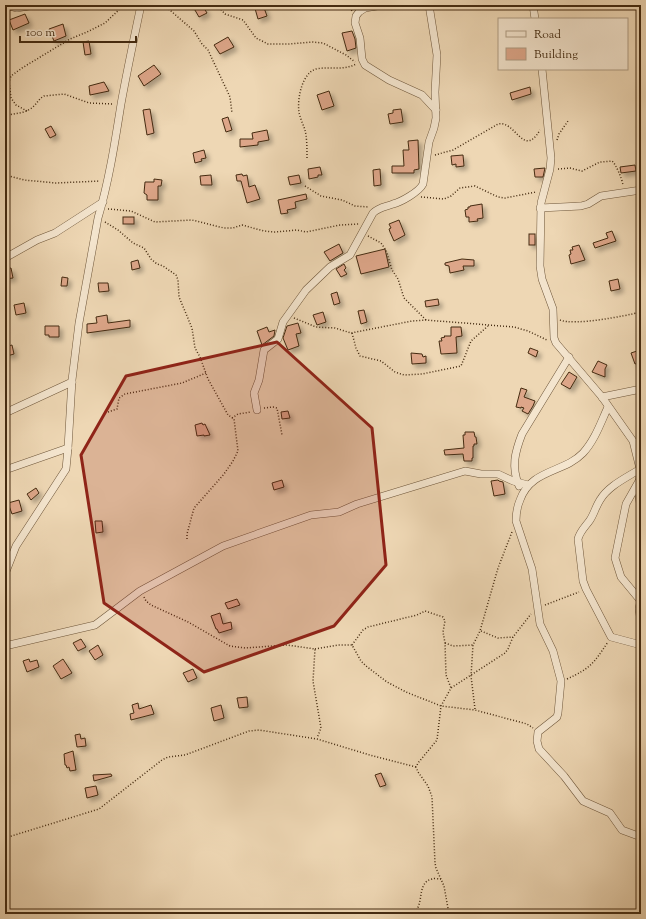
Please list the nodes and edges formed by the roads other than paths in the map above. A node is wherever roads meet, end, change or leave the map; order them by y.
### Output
1 (5, 5) edge
2 (36, 5) edge
3 (142, 5) edge
4 (382, 5) edge
5 (429, 5) edge
6 (533, 5) edge
7 (535, 18) edge
8 (542, 70) edge
9 (436, 110) junction
10 (641, 190) edge
11 (102, 206) junction
12 (540, 208) junction
13 (5, 258) edge
14 (569, 357) junction
15 (72, 382) junction
16 (641, 388) edge
17 (602, 397) junction
18 (608, 406) junction
19 (257, 410) road end
20 (5, 413) edge
21 (68, 448) junction
22 (640, 469) junction
23 (5, 470) edge
24 (641, 479) edge
25 (518, 483) junction
26 (528, 485) junction
27 (522, 494) junction
28 (641, 513) edge
29 (5, 574) edge
30 (641, 600) edge
31 (641, 623) edge
32 (641, 645) edge
33 (5, 646) edge
34 (641, 837) edge

1 - 2 street
3 - 11 street
4 - 9 street
5 - 9 street
6 - 7 street
8 - 12 street
9 - 19 street
10 - 12 street
11 - 13 street
11 - 15 street
12 - 14 street
14 - 17 street
14 - 25 street
15 - 20 street
15 - 21 street
16 - 17 street
17 - 18 street
18 - 22 street
18 - 26 street
21 - 23 street
21 - 29 street
22 - 24 street
22 - 32 street
24 - 28 street
24 - 30 street
25 - 26 street
25 - 27 street
25 - 33 street
26 - 27 street
27 - 34 street
30 - 31 street

